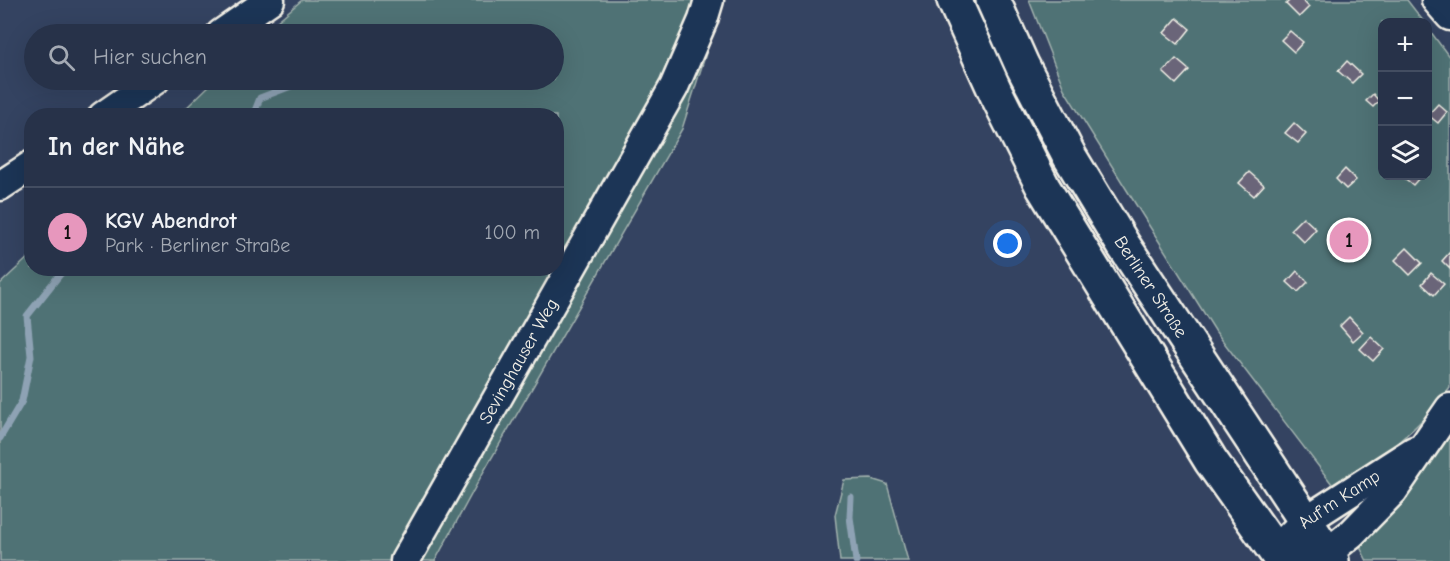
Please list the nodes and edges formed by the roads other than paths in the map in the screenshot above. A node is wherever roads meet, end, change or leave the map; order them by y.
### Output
1 (270, 0) edge
2 (709, 0) edge
3 (954, 0) edge
4 (993, 0) edge
5 (1436, 0) edge
6 (1450, 16) edge
7 (235, 24) edge
8 (141, 90) edge
9 (115, 108) edge
10 (24, 170) edge
11 (0, 186) edge
12 (1450, 408) edge
13 (1424, 445) junction
14 (1305, 521) junction
15 (1278, 556) edge
16 (1329, 557) edge
17 (405, 561) edge

1 - 7 street
2 - 17 street, Sevinghauser Weg
3 - 15 main road
4 - 14 main road, Berliner Straße
5 - 6 street
8 - 9 street
10 - 11 street
12 - 13 street, Auf'm Kamp
13 - 14 street, Auf'm Kamp
13 - 16 street, Auf'm Kamp
14 - 15 street, Auf'm Kamp
14 - 16 main road, Berliner Straße
15 - 16 street, Auf'm Kamp

